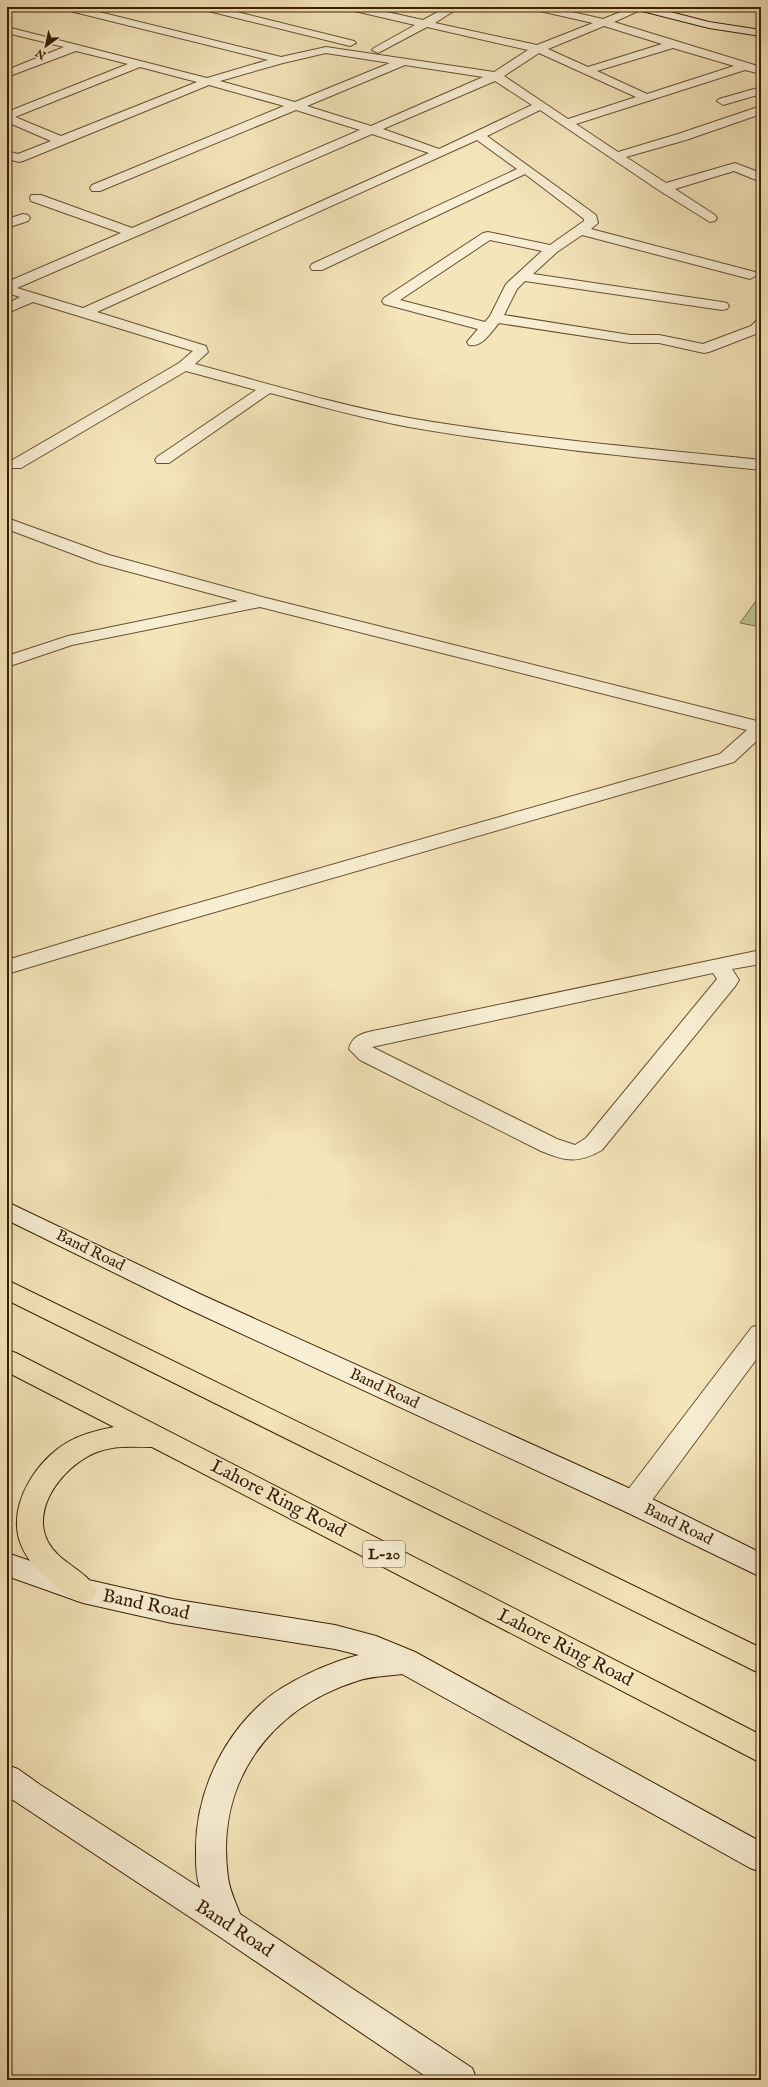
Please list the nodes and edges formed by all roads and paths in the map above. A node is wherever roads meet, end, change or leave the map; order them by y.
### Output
1 (66, 7) edge
2 (204, 7) edge
3 (454, 7) edge
4 (535, 7) edge
5 (640, 7) edge
6 (675, 7) edge
7 (355, 8) edge
8 (605, 23) junction
9 (270, 24) junction
10 (425, 24) junction
11 (761, 24) edge
12 (8, 30) edge
13 (256, 30) dead end
14 (761, 33) edge
15 (235, 39) dead end
16 (673, 44) junction
17 (221, 45) junction
18 (75, 47) junction
19 (538, 49) junction
20 (378, 50) junction
21 (282, 60) junction
22 (404, 61) junction
23 (140, 63) junction
24 (746, 66) junction
25 (444, 67) junction
26 (587, 71) junction
27 (761, 71) edge
28 (7, 74) edge
29 (496, 76) junction
30 (211, 80) junction
31 (761, 90) edge
32 (647, 98) junction
33 (723, 101) dead end
34 (297, 106) junction
35 (541, 106) junction
36 (759, 112) edge
37 (7, 117) edge
38 (567, 123) junction
39 (373, 129) junction
40 (478, 135) junction
41 (62, 141) junction
42 (440, 153) junction
43 (7, 155) edge
44 (616, 156) junction
45 (526, 169) junction
46 (761, 178) edge
47 (96, 188) dead end
48 (664, 188) junction
49 (36, 198) dead end
50 (23, 218) dead end
51 (710, 218) dead end
52 (7, 224) edge
53 (579, 230) junction
54 (133, 233) junction
55 (552, 249) junction
56 (317, 267) dead end
57 (750, 275) dead end
58 (522, 276) junction
59 (7, 288) edge
60 (32, 297) junction
61 (722, 306) dead end
62 (7, 308) edge
63 (84, 313) junction
64 (492, 323) junction
65 (761, 324) edge
66 (474, 342) dead end
67 (184, 366) junction
68 (268, 388) junction
69 (163, 460) dead end
70 (15, 465) dead end
71 (761, 465) edge
72 (7, 522) edge
73 (260, 602) junction
74 (7, 662) edge
75 (760, 728) edge
76 (761, 957) edge
77 (719, 965) junction
78 (7, 967) edge
79 (7, 1210) edge
80 (7, 1289) edge
81 (761, 1334) edge
82 (7, 1360) edge
83 (158, 1437) junction
84 (634, 1503) junction
85 (7, 1564) edge
86 (761, 1566) edge
87 (83, 1590) junction
88 (405, 1661) junction
89 (761, 1662) edge
90 (761, 1750) edge
91 (7, 1778) edge
92 (761, 1858) edge
93 (228, 1924) junction
94 (460, 2080) edge

1 - 17 street
2 - 9 street
3 - 10 street
4 - 8 street
5 - 8 street
5 - 14 street
6 - 11 street
7 - 10 street
8 - 16 street
8 - 19 street
9 - 13 street
9 - 20 street
10 - 19 street
10 - 20 street
12 - 18 street
15 - 17 street
16 - 24 street
16 - 26 street
17 - 21 street
18 - 23 street
18 - 28 street
19 - 26 street
19 - 29 street
20 - 25 street
21 - 22 street
21 - 30 street
22 - 25 street
22 - 34 street
23 - 30 street
23 - 37 street
24 - 27 street
24 - 32 street
25 - 29 street
26 - 32 street
29 - 35 street
29 - 39 street
30 - 34 street
30 - 41 street
31 - 33 street
32 - 38 street
34 - 39 street
34 - 47 street
35 - 38 street
35 - 40 street
36 - 44 street
37 - 41 street
38 - 44 street
39 - 42 street
39 - 54 street
40 - 42 street
40 - 45 street
41 - 43 street
42 - 63 street
44 - 48 street
45 - 53 street
45 - 56 street
46 - 48 street
48 - 51 street
49 - 54 street
50 - 52 street
53 - 55 street
53 - 57 street
54 - 59 street
55 - 58 street
55 - 64 street
58 - 61 street
58 - 64 street
59 - 60 street
60 - 62 street
60 - 63 street
63 - 67 street
64 - 65 street
64 - 66 street
67 - 68 street
67 - 70 street
68 - 69 street
68 - 71 street
72 - 73 street
73 - 74 street
73 - 75 street
75 - 78 street
76 - 77 street
77 - 77 street
79 - 84 street, Band Road
80 - 89 highway
81 - 84 street
82 - 83 highway, Lahore Ring Road / L-20
83 - 87 highway
83 - 90 highway, Lahore Ring Road / L-20
84 - 86 street, Band Road
85 - 87 street, Band Road
87 - 88 street, Band Road
88 - 92 street, Band Road
88 - 93 street
91 - 93 street, Band Road
93 - 94 street, Band Road

